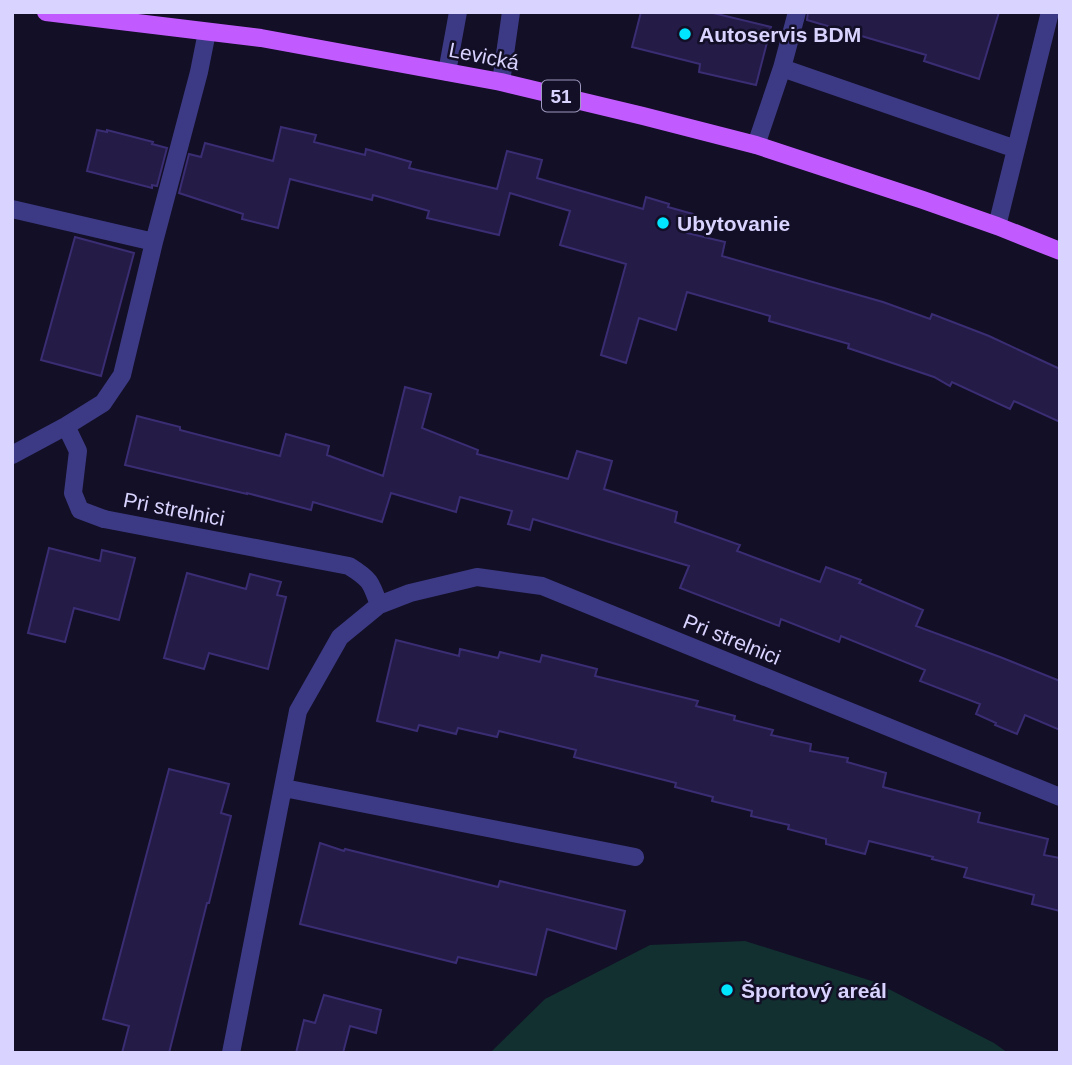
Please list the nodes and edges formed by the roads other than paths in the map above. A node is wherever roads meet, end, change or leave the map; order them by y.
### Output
1 (46, 12) edge
2 (458, 12) edge
3 (511, 12) edge
4 (796, 12) edge
5 (1050, 12) edge
6 (100, 15) edge
7 (207, 32) junction
8 (782, 68) junction
9 (447, 72) junction
10 (501, 82) junction
11 (756, 145) junction
12 (1016, 149) junction
13 (12, 209) edge
14 (997, 226) junction
15 (154, 242) junction
16 (1060, 251) edge
17 (66, 426) junction
18 (12, 455) edge
19 (379, 605) junction
20 (284, 788) junction
21 (1060, 797) edge
22 (635, 857) dead end
23 (231, 1053) edge

1 - 6 main road, Levická / 51
2 - 9 street
3 - 10 street
4 - 8 street
5 - 12 street
6 - 7 main road, Levická / 51
7 - 9 main road, Levická / 51
7 - 15 street
8 - 11 street
8 - 12 street
9 - 10 main road, Levická / 51
10 - 11 main road, Levická / 51
11 - 14 main road, Levická / 51
12 - 14 street
13 - 15 street
14 - 16 main road, Levická / 51
15 - 17 street
17 - 18 street
17 - 19 street, Pri strelnici
19 - 20 street, Pri strelnici
19 - 21 street, Pri strelnici
20 - 22 street
20 - 23 street, Pri strelnici

